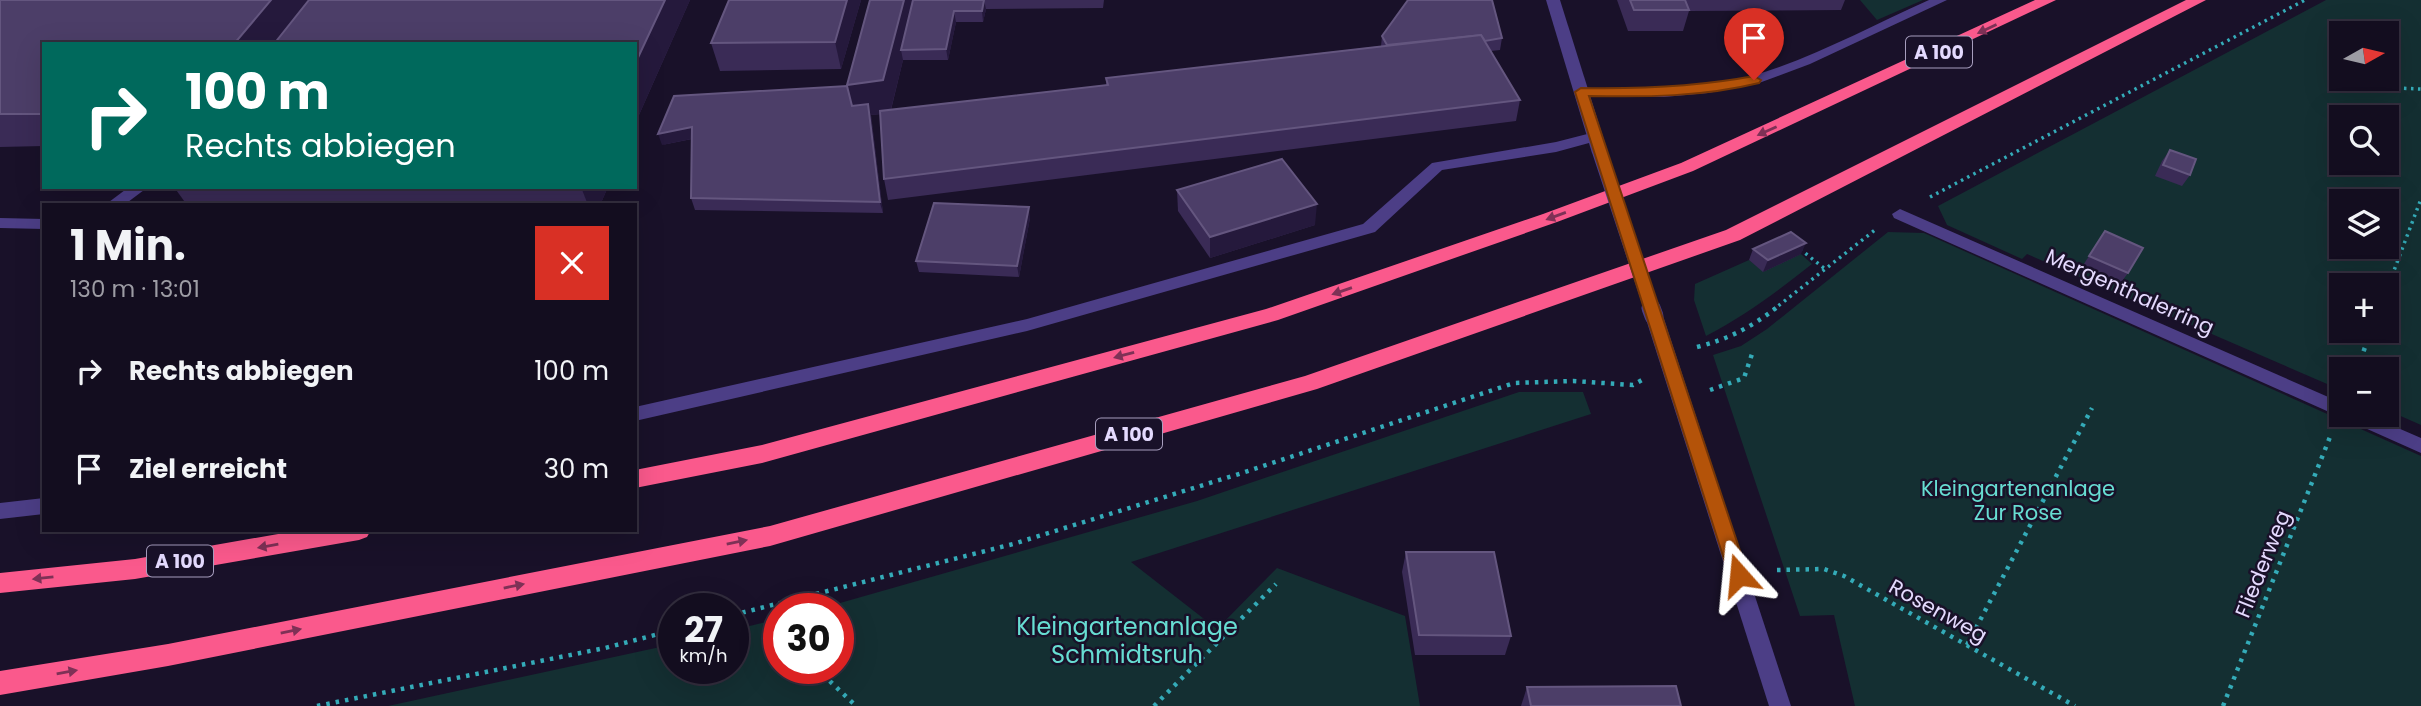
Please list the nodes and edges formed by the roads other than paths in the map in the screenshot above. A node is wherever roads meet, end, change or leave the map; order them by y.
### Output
1 (1553, 0) edge
2 (1940, 0) edge
3 (2048, 0) edge
4 (2198, 0) edge
5 (1581, 92) junction
6 (1598, 145) junction
7 (137, 189) edge
8 (116, 203) edge
9 (1900, 214) road end
10 (0, 223) edge
11 (42, 225) edge
12 (2329, 405) edge
13 (637, 414) edge
14 (2378, 427) edge
15 (2421, 446) edge
16 (637, 479) edge
17 (42, 506) edge
18 (0, 511) edge
19 (348, 532) edge
20 (0, 583) edge
21 (0, 683) edge
22 (1780, 706) edge

1 - 5 street
2 - 5 street
3 -> 16 highway, A 100
21 -> 4 highway, A 100
5 - 6 street
6 - 13 street
6 - 22 street, bridge
7 - 8 street
9 - 12 street, Mergenthalerring
10 - 11 street
14 - 15 street
17 - 18 street
19 -> 20 highway, A 100

